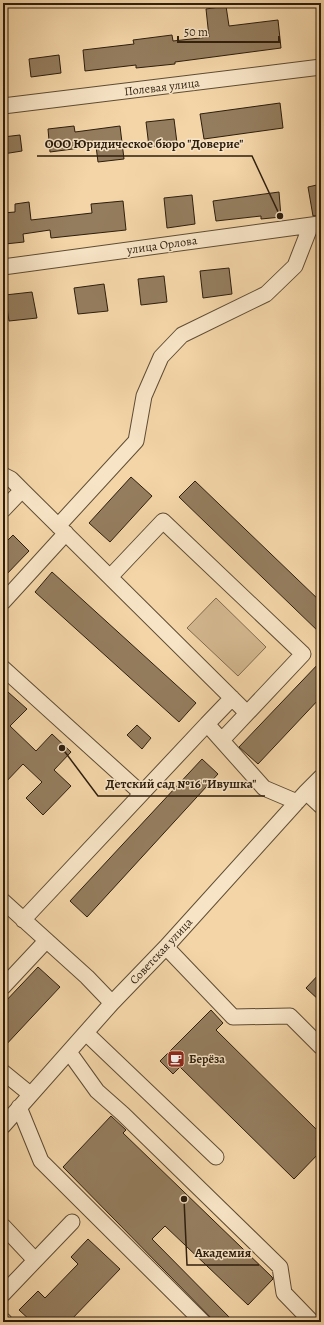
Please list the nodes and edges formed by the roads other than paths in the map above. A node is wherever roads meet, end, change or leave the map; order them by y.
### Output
1 (321, 67) edge
2 (3, 106) edge
3 (316, 224) edge
4 (3, 267) edge
5 (3, 475) edge
6 (22, 490) junction
7 (3, 510) edge
8 (62, 530) junction
9 (110, 577) junction
10 (3, 602) edge
11 (3, 668) edge
12 (232, 698) junction
13 (247, 713) junction
14 (207, 724) junction
15 (222, 740) junction
16 (321, 777) edge
17 (141, 793) junction
18 (302, 797) junction
19 (321, 806) edge
20 (3, 901) edge
21 (23, 920) junction
22 (46, 941) junction
23 (166, 947) junction
24 (3, 987) edge
25 (112, 1003) junction
26 (86, 1033) junction
27 (321, 1047) edge
28 (69, 1052) junction
29 (3, 1072) edge
30 (30, 1094) junction
31 (19, 1107) junction
32 (3, 1126) edge
33 (216, 1157) dead end
34 (72, 1222) dead end
35 (3, 1226) edge
36 (35, 1260) junction
37 (3, 1294) edge
38 (203, 1322) edge
39 (312, 1322) edge

1 - 2 street, Полевая улица
3 - 4 street, улица Орлова
3 - 8 street
5 - 6 street
6 - 7 street
6 - 8 street
8 - 9 street
8 - 10 street
9 - 12 street
9 - 13 street
11 - 17 street
12 - 13 street
12 - 14 street
13 - 15 street
14 - 15 street
14 - 17 street
15 - 18 street
16 - 18 street, Советская улица
17 - 21 street
18 - 19 street
18 - 23 street, Советская улица
20 - 21 street
21 - 22 street
22 - 24 street
22 - 25 street
23 - 25 street, Советская улица
23 - 27 street
25 - 26 street, Советская улица
26 - 28 street, Советская улица
26 - 33 street
28 - 30 street, Советская улица
28 - 39 street
29 - 30 street
30 - 31 street, Советская улица
31 - 32 street, Советская улица
31 - 38 street
34 - 36 street
35 - 36 street
36 - 37 street

